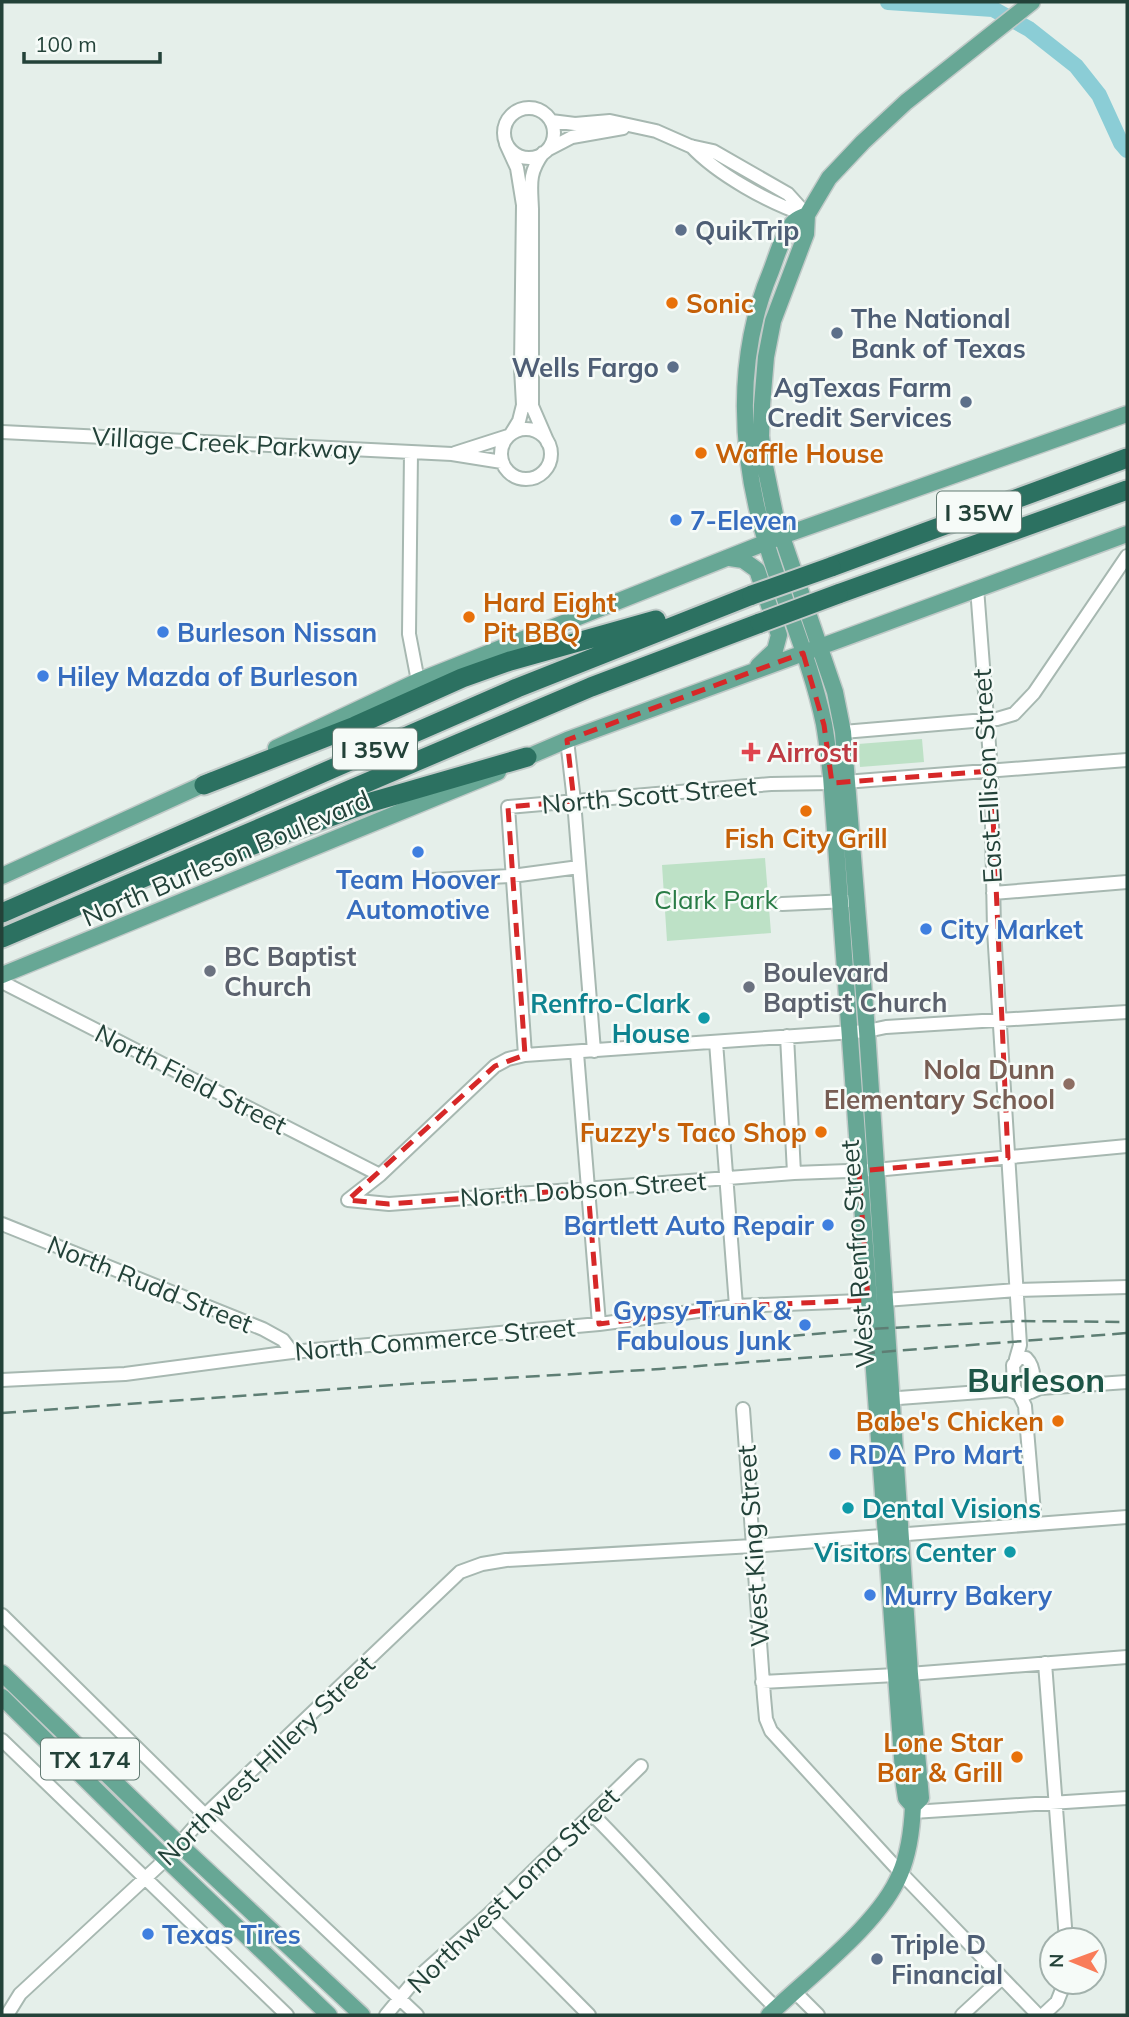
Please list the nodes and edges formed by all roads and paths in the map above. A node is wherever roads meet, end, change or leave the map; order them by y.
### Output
1 (1032, 2) edge
2 (551, 121) junction
3 (634, 127) junction
4 (506, 144) junction
5 (545, 152) junction
6 (807, 215) junction
7 (747, 356) junction
8 (1127, 414) edge
9 (2, 432) edge
10 (510, 435) junction
11 (761, 436) junction
12 (548, 443) junction
13 (411, 452) junction
14 (452, 454) junction
15 (1127, 458) edge
16 (502, 462) junction
17 (1127, 490) edge
18 (1127, 534) edge
19 (782, 536) junction
20 (766, 543) junction
21 (1127, 556) edge
22 (730, 558) junction
23 (977, 588) junction
24 (752, 595) junction
25 (820, 647) junction
26 (803, 653) junction
27 (751, 672) junction
28 (418, 681) junction
29 (987, 720) junction
30 (843, 732) junction
31 (567, 740) junction
32 (527, 757) junction
33 (1127, 760) edge
34 (991, 771) junction
35 (839, 783) junction
36 (204, 785) junction
37 (574, 801) junction
38 (579, 867) junction
39 (2, 876) edge
40 (512, 876) junction
41 (433, 880) dead end
42 (1127, 882) edge
43 (993, 893) junction
44 (848, 901) junction
45 (782, 904) dead end
46 (2, 913) edge
47 (62, 913) junction
48 (2, 938) edge
49 (2, 975) edge
50 (2, 982) edge
51 (1127, 1012) edge
52 (999, 1019) junction
53 (867, 1031) junction
54 (850, 1032) junction
55 (787, 1036) junction
56 (716, 1042) junction
57 (594, 1051) junction
58 (577, 1053) junction
59 (525, 1055) junction
60 (1127, 1146) edge
61 (1008, 1158) junction
62 (867, 1170) junction
63 (794, 1173) junction
64 (380, 1175) junction
65 (727, 1178) junction
66 (588, 1189) junction
67 (2, 1224) edge
68 (1127, 1287) edge
69 (1017, 1290) junction
70 (868, 1300) junction
71 (885, 1300) junction
72 (736, 1306) junction
73 (599, 1324) junction
74 (292, 1352) junction
75 (1022, 1360) junction
76 (2, 1380) edge
77 (1127, 1382) edge
78 (1024, 1396) junction
79 (892, 1398) junction
80 (875, 1400) junction
81 (743, 1409) dead end
82 (1127, 1517) edge
83 (1035, 1524) junction
84 (894, 1536) junction
85 (753, 1546) junction
86 (2, 1615) edge
87 (1127, 1657) edge
88 (1045, 1663) junction
89 (2, 1673) edge
90 (903, 1674) junction
91 (762, 1682) junction
92 (2, 1697) edge
93 (2, 1740) edge
94 (642, 1766) dead end
95 (1127, 1798) edge
96 (1055, 1804) junction
97 (913, 1809) junction
98 (592, 1814) junction
99 (205, 1815) junction
100 (179, 1844) junction
101 (166, 1859) junction
102 (901, 1874) junction
103 (146, 1878) junction
104 (488, 1914) junction
105 (1065, 1926) edge
106 (1002, 1978) junction
107 (794, 1991) junction
108 (1059, 1996) edge
109 (399, 1999) junction
110 (772, 2012) edge
111 (6, 2015) edge
112 (287, 2015) edge
113 (329, 2015) edge
114 (362, 2015) edge
115 (386, 2015) edge
116 (417, 2015) edge
117 (589, 2015) edge
118 (818, 2015) edge
119 (962, 2015) edge
120 (1038, 2015) edge
121 (1043, 2015) edge

1 - 6 main road
2 - 3 street
2 - 4 street
2 - 5 street
3 - 5 street
3 - 6 street
4 - 5 street
4 - 10 street
5 - 12 street
6 - 7 main road
6 - 11 main road
7 - 11 main road
7 - 20 main road
8 - 19 main road
9 - 13 street, Village Creek Parkway
10 - 12 street, Village Creek Parkway
10 - 14 street, Village Creek Parkway
10 - 16 street
11 - 19 main road
12 - 16 street, Village Creek Parkway
13 - 14 street, Village Creek Parkway
13 - 28 street
14 - 16 street, Village Creek Parkway
15 - 24 highway, I 35W, bridge
17 - 47 highway, I 35W, bridge
18 - 23 main road, North Burleson Boulevard
19 - 20 main road
19 - 25 main road
20 - 22 main road
20 - 26 main road
21 - 29 street
22 - 27 main road
22 - 28 main road
23 - 25 main road, North Burleson Boulevard
23 - 29 street, East Ellison Street
24 - 36 highway
24 - 46 highway, I 35W
25 - 26 main road, North Burleson Boulevard
25 - 30 main road
26 - 27 main road, North Burleson Boulevard
26 - 35 main road
27 - 31 main road, North Burleson Boulevard
28 - 36 main road
29 - 30 street
29 - 34 street, East Ellison Street
30 - 35 main road
31 - 32 main road, North Burleson Boulevard
31 - 37 street
32 - 47 highway
32 - 49 main road, North Burleson Boulevard
33 - 34 street, North Scott Street
34 - 35 street, North Scott Street
34 - 43 street, East Ellison Street
35 - 37 street, North Scott Street
35 - 44 main road
36 - 39 main road
37 - 38 street
37 - 40 street, North Scott Street
38 - 40 street
38 - 57 street
40 - 41 street
40 - 59 street
42 - 43 street
43 - 52 street, East Ellison Street
44 - 45 street
44 - 53 main road, West Renfro Street
44 - 54 main road
47 - 48 highway, I 35W
50 - 64 street, North Field Street
51 - 52 street
52 - 53 street
52 - 61 street, East Ellison Street
53 - 54 street
53 - 62 main road, West Renfro Street
54 - 55 street
54 - 62 main road
55 - 56 street
55 - 63 street
56 - 57 street
56 - 65 street
57 - 58 street
58 - 59 street
58 - 66 street
59 - 64 street
60 - 61 street, North Dobson Street
61 - 62 street, North Dobson Street
61 - 69 street, East Ellison Street
62 - 63 street, North Dobson Street
62 - 70 main road, West Renfro Street
62 - 71 main road, West Renfro Street
63 - 65 street, North Dobson Street
64 - 66 street, North Dobson Street
65 - 66 street, North Dobson Street
65 - 72 street
66 - 73 street
67 - 74 street, North Rudd Street
68 - 69 street, North Commerce Street
69 - 71 street, North Commerce Street
69 - 75 street, East Ellison Street
70 - 71 street, North Commerce Street
70 - 72 street, North Commerce Street
70 - 80 main road, West Renfro Street
71 - 79 main road, West Renfro Street
72 - 73 street, North Commerce Street
73 - 74 street, North Commerce Street
74 - 76 street, North Commerce Street
75 - 78 street, East Ellison Street
75 - 78 street, East Ellison Street
77 - 78 street
78 - 79 street
78 - 83 street
79 - 80 street
79 - 84 main road, West Renfro Street
80 - 84 main road, West Renfro Street
81 - 85 street, West King Street
82 - 83 street, Northwest Hillery Street
83 - 84 street, Northwest Hillery Street
84 - 85 street, Northwest Hillery Street
84 - 90 main road, West Renfro Street
85 - 91 street, West King Street
85 - 99 street, Northwest Hillery Street
86 - 99 street
87 - 88 street
88 - 90 street
88 - 96 street
89 - 100 main road, TX 174
90 - 91 street
90 - 97 main road, West Renfro Street
91 - 102 street, West King Street
92 - 101 main road
93 - 103 street
94 - 98 street, Northwest Lorna Street
95 - 96 street
96 - 97 street
96 - 105 street
97 - 102 main road, West Renfro Street
98 - 104 street, Northwest Lorna Street
98 - 110 street
99 - 100 street, Northwest Hillery Street
99 - 109 street
100 - 101 street, Northwest Hillery Street
100 - 114 main road, TX 174
101 - 103 street, Northwest Hillery Street
101 - 113 main road
102 - 106 street, West King Street
102 - 107 main road, West Renfro Street
103 - 111 street, Northwest Hillery Street
103 - 112 street
104 - 109 street, Northwest Lorna Street
104 - 117 street
106 - 119 street
106 - 120 street, West King Street
107 - 110 main road, West Renfro Street
107 - 118 street
108 - 121 street
109 - 115 street, Northwest Lorna Street
109 - 116 street

